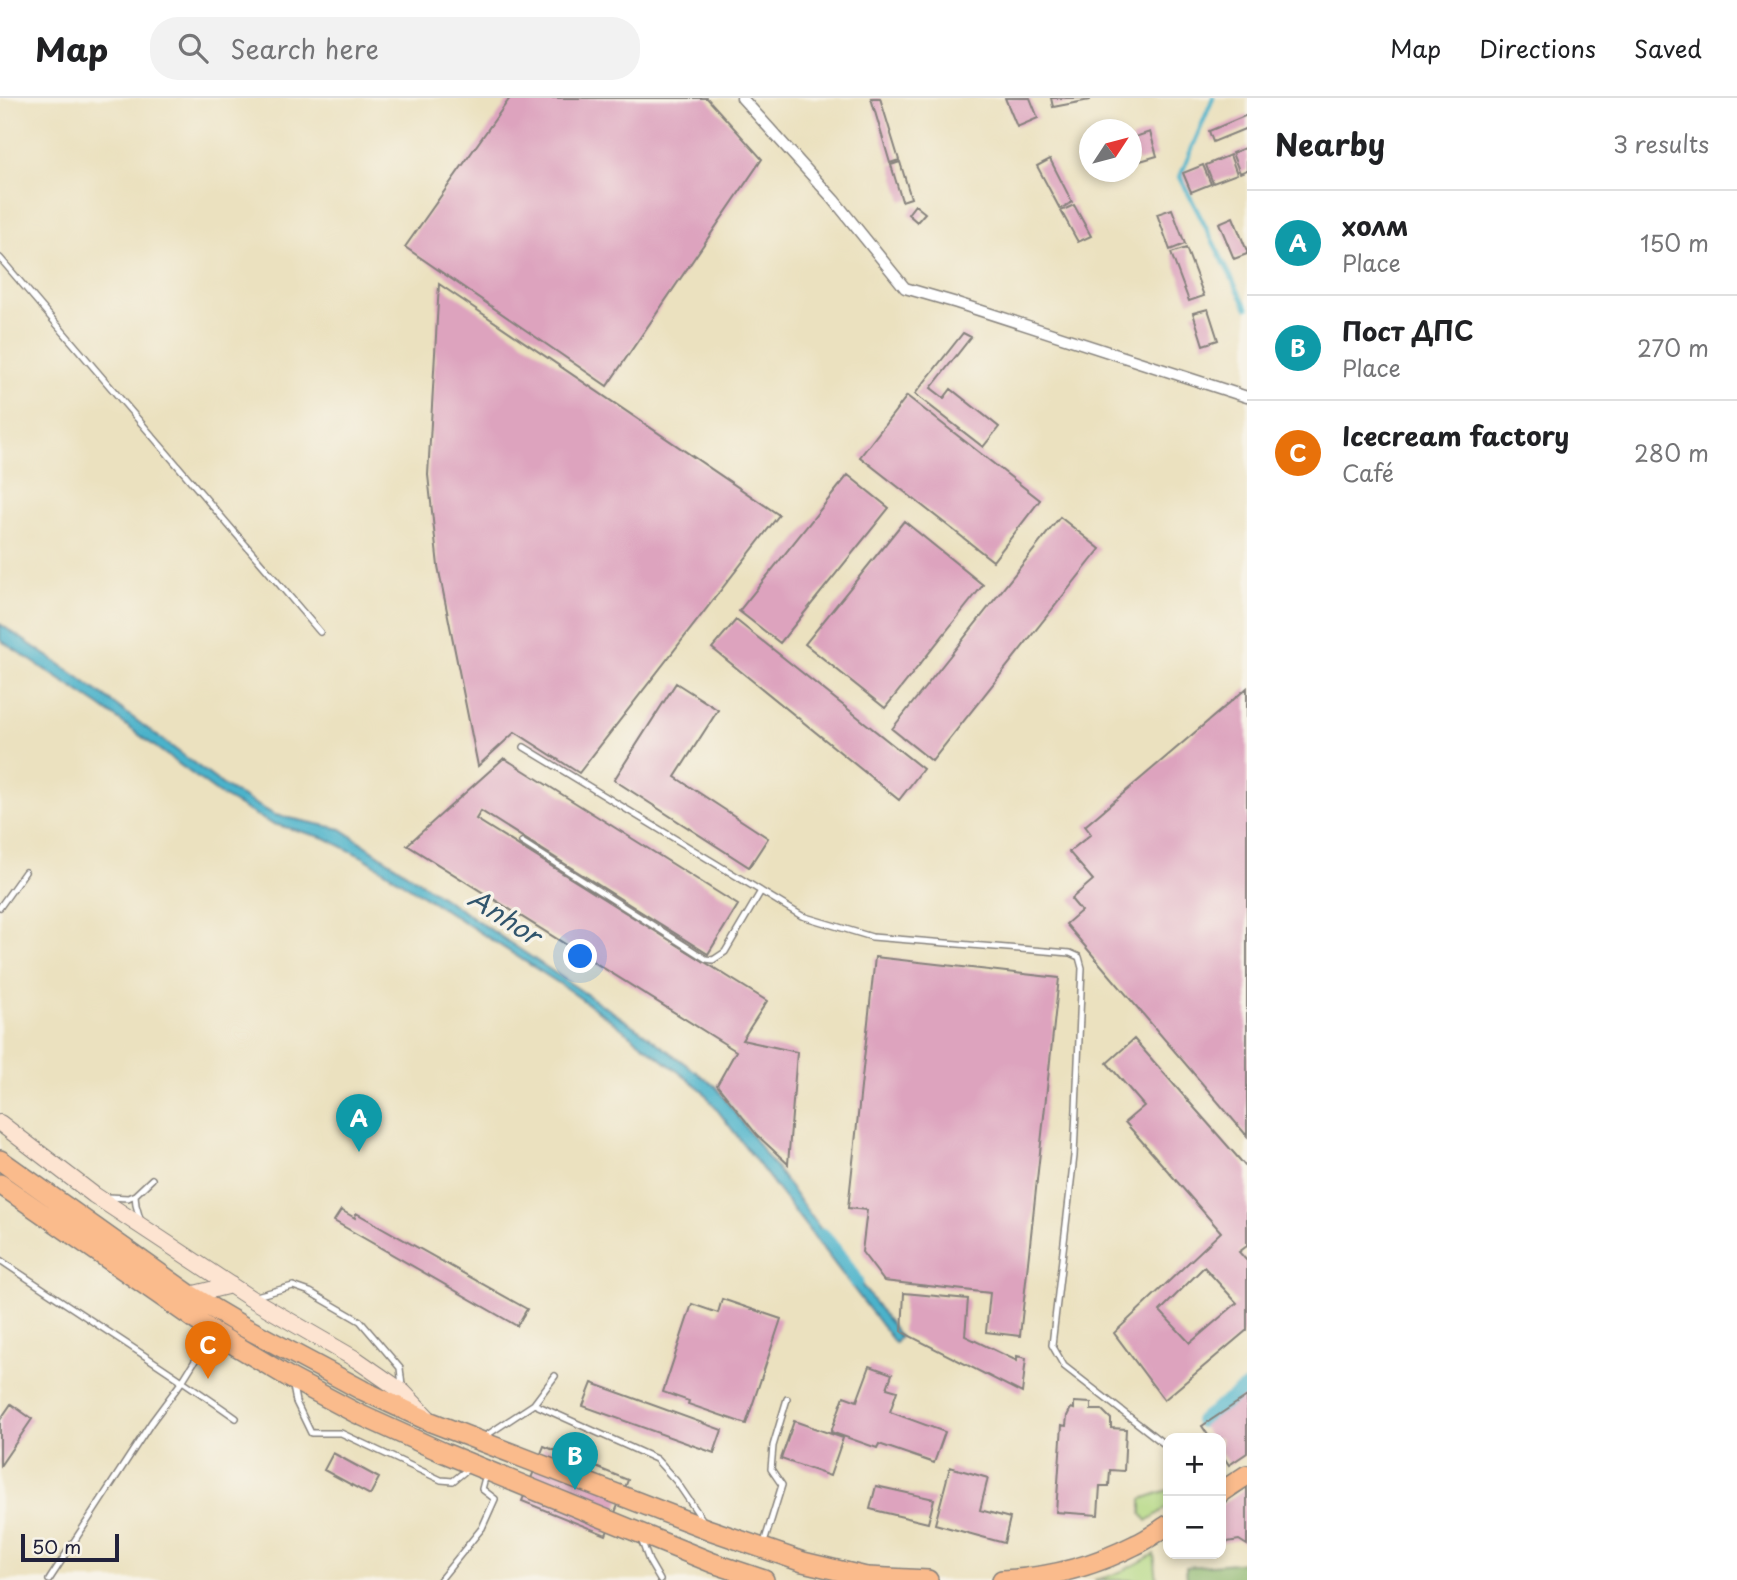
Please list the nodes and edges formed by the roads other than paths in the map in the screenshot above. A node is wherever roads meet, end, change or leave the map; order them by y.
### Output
1 (742, 98) edge
2 (0, 258) edge
3 (1247, 397) edge
4 (320, 632) dead end
5 (524, 747) dead end
6 (522, 842) dead end
7 (25, 872) dead end
8 (761, 891) junction
9 (0, 907) edge
10 (0, 1123) edge
11 (0, 1160) edge
12 (152, 1179) dead end
13 (0, 1184) edge
14 (94, 1195) junction
15 (135, 1195) junction
16 (145, 1228) junction
17 (0, 1260) edge
18 (231, 1285) junction
19 (190, 1295) junction
20 (250, 1298) junction
21 (213, 1332) junction
22 (555, 1376) dead end
23 (292, 1379) junction
24 (183, 1380) junction
25 (403, 1392) junction
26 (787, 1399) dead end
27 (534, 1404) junction
28 (236, 1418) dead end
29 (431, 1422) junction
30 (479, 1440) junction
31 (1163, 1443) edge
32 (480, 1468) junction
33 (1247, 1475) edge
34 (1226, 1489) edge
35 (1163, 1528) edge
36 (709, 1530) junction
37 (639, 1533) junction
38 (762, 1549) junction
39 (870, 1578) edge
40 (48, 1580) edge
41 (440, 1580) edge
42 (660, 1580) edge
43 (764, 1580) edge
44 (928, 1580) edge
45 (1002, 1580) edge

1 - 3 street
2 - 4 lane
5 - 8 lane
6 - 8 lane
7 - 9 lane
8 - 31 lane
10 - 14 street
11 - 19 highway
12 - 15 lane
13 - 21 highway
14 - 15 lane
14 - 16 street
15 - 16 lane
16 - 18 street
17 - 24 lane
18 - 19 street
18 - 20 street
19 - 29 highway
20 - 25 street
20 - 25 lane
21 - 23 highway
21 - 24 lane
22 - 27 lane
23 - 32 highway
23 - 32 lane
24 - 28 lane
24 - 40 lane
25 - 29 street
26 - 38 lane
27 - 30 lane
27 - 36 lane
29 - 30 highway
30 - 36 highway
32 - 37 highway
32 - 41 lane
33 - 34 highway
35 - 45 highway
36 - 38 highway
37 - 42 lane
37 - 43 highway
38 - 39 highway
39 - 44 highway

